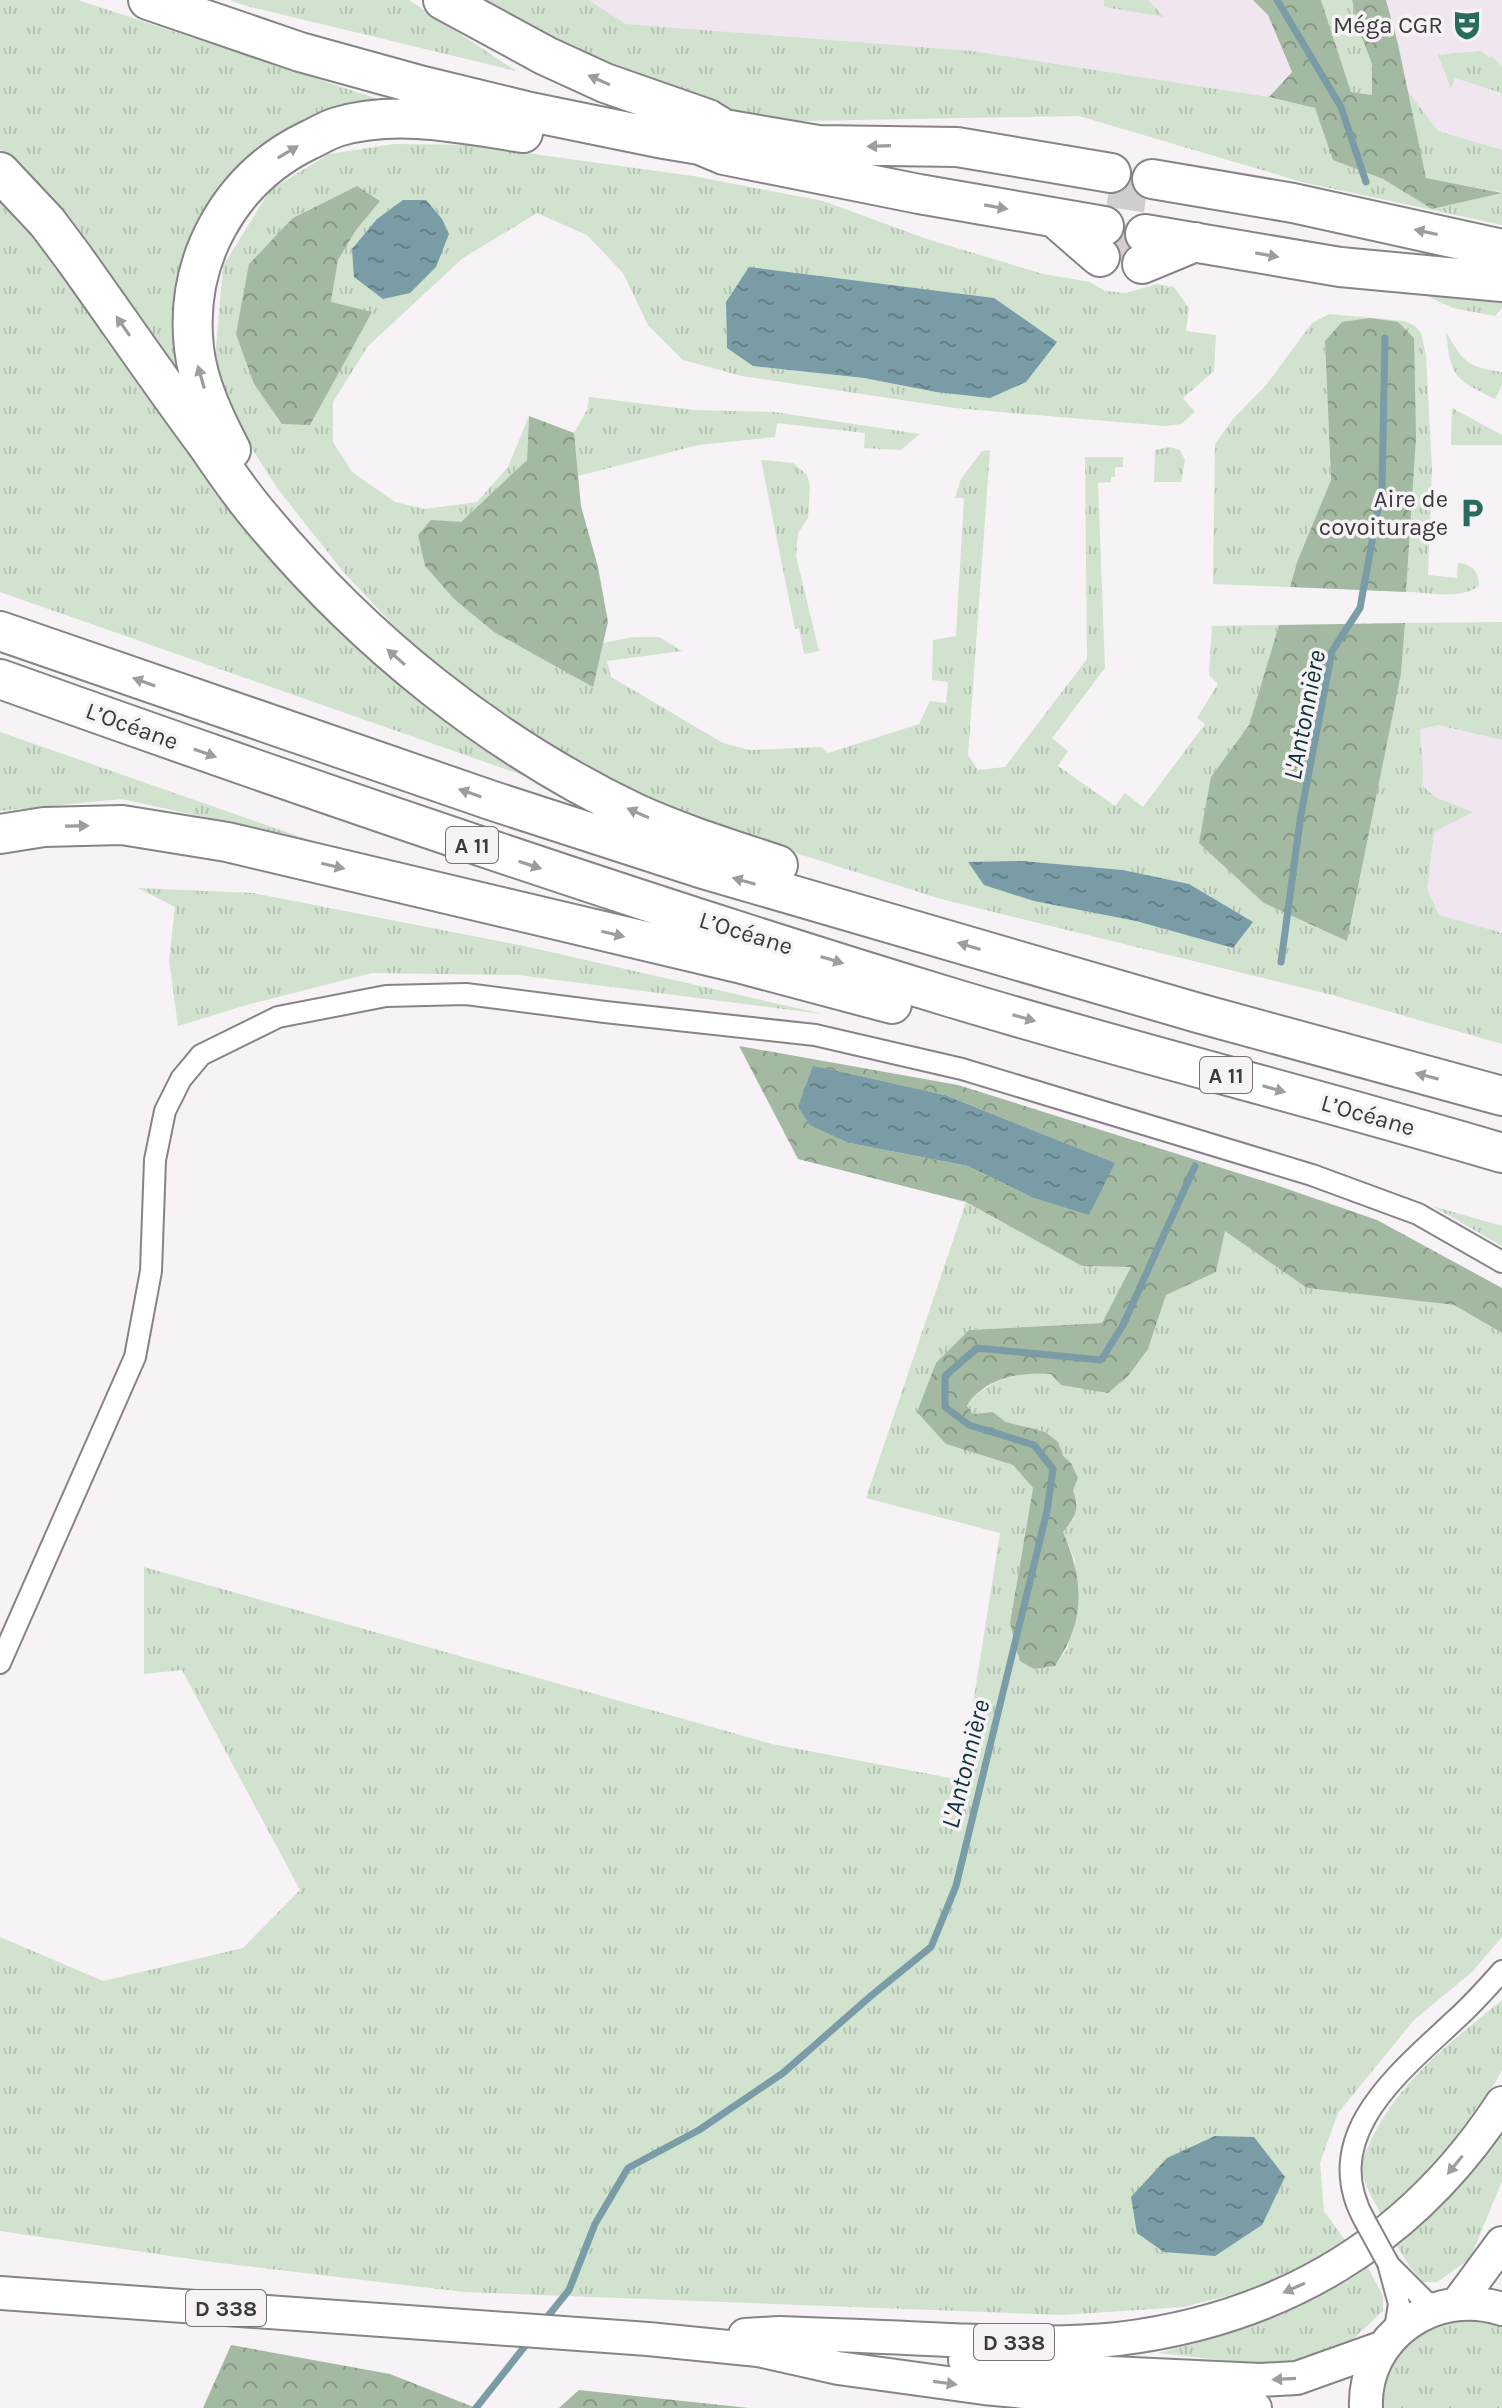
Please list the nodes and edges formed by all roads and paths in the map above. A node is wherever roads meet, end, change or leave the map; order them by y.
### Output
1 (148, 0) edge
2 (162, 0) edge
3 (443, 0) edge
4 (724, 142) junction
5 (1061, 164) junction
6 (0, 172) edge
7 (1203, 188) junction
8 (1502, 249) edge
9 (1502, 282) edge
10 (323, 588) junction
11 (0, 631) edge
12 (0, 679) edge
13 (0, 834) edge
14 (900, 926) junction
15 (949, 997) junction
16 (1502, 1096) edge
17 (1502, 1153) edge
18 (1502, 1262) edge
19 (0, 1663) edge
20 (1502, 1971) edge
21 (1502, 2103) edge
22 (1502, 2243) edge
23 (1388, 2263) junction
24 (0, 2293) edge
25 (1447, 2306) junction
26 (1502, 2309) edge
27 (648, 2339) junction
28 (1389, 2341) junction
29 (758, 2350) junction
30 (1255, 2408) edge
31 (1366, 2408) edge

1 - 4 highway
2 - 4 highway
4 -> 3 highway
5 -> 4 highway
4 -> 5 highway
10 -> 4 highway
5 - 7 highway
10 -> 6 highway
8 -> 7 highway
7 -> 9 highway
14 -> 10 highway
14 -> 11 highway, L’Océane / A 11
12 -> 15 highway, L’Océane / A 11
13 -> 15 highway
16 -> 14 highway, L’Océane / A 11
15 -> 17 highway, L’Océane / A 11
18 - 19 street
20 - 23 street, bridge
21 -> 27 main road, D 338
22 - 25 main road
23 - 25 street
23 - 28 street
24 - 27 main road, D 338
25 - 26 main road
25 - 28 main road
27 - 29 main road, D 338
28 -> 29 main road, D 338
28 - 31 main road
29 -> 30 main road, D 338

